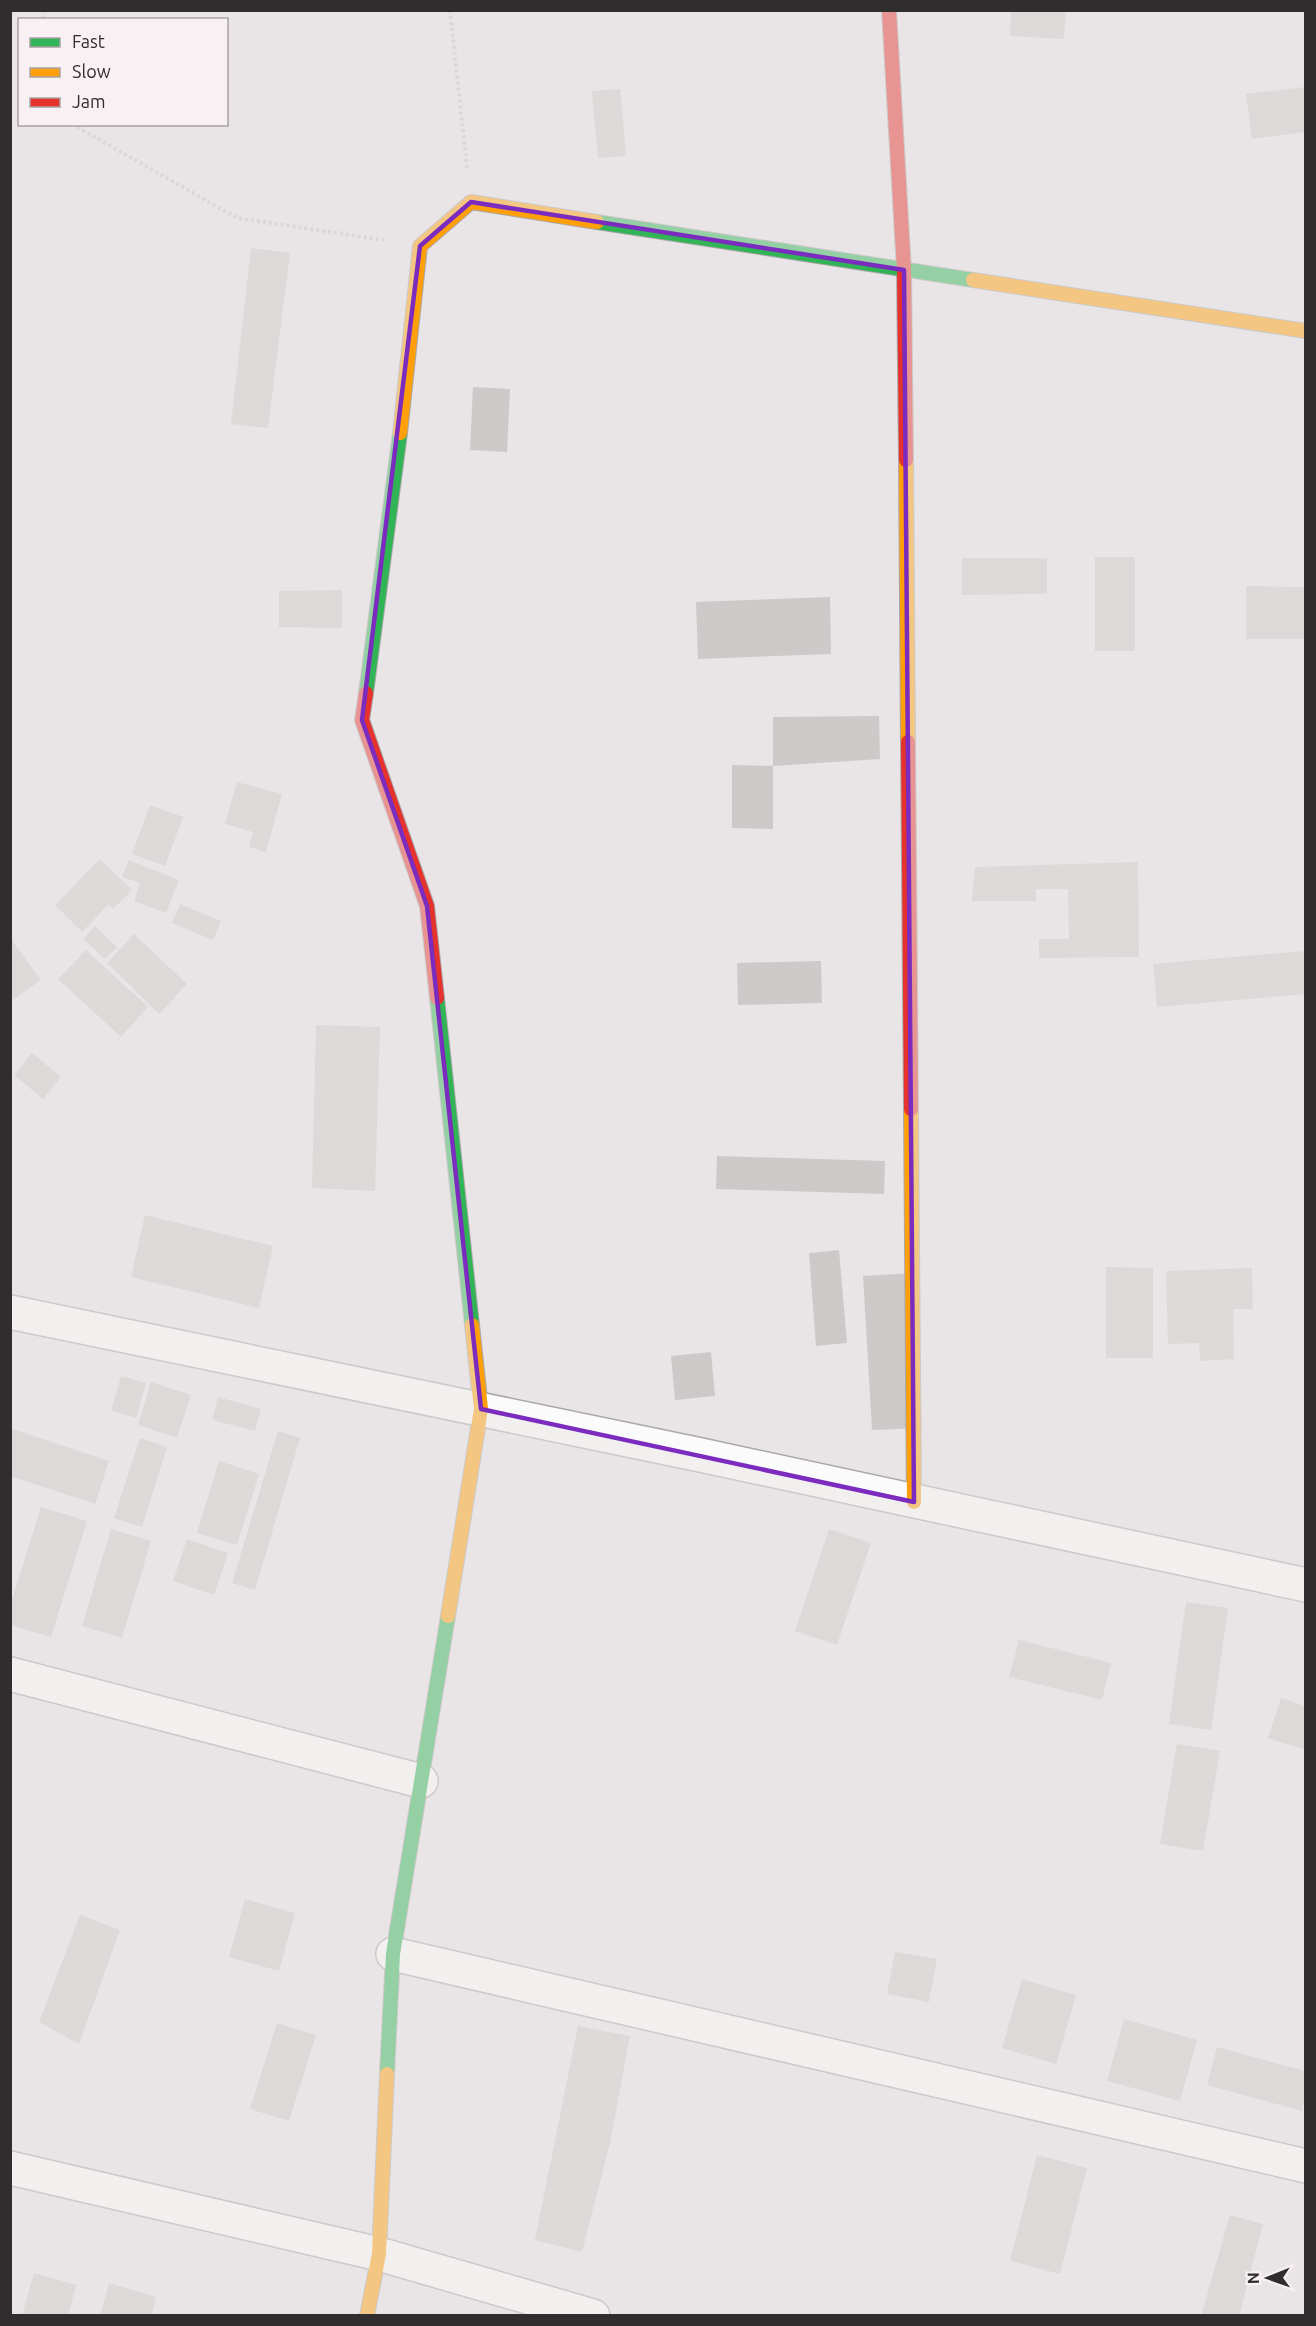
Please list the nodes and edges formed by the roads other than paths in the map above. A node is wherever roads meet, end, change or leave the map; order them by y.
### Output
1 (889, 10) edge
2 (904, 270) junction
3 (1305, 330) edge
4 (10, 1312) edge
5 (481, 1409) junction
6 (914, 1502) junction
7 (1305, 1585) edge
8 (10, 1674) edge
9 (421, 1780) junction
10 (393, 1954) junction
11 (1305, 2166) edge
12 (10, 2168) edge
13 (379, 2254) junction
14 (367, 2316) edge
15 (593, 2316) edge

1 - 2 street
2 - 3 street
2 - 5 street
2 - 6 street
4 - 5 street
5 - 6 street
5 - 9 street
6 - 7 street
8 - 9 street
9 - 10 street
10 - 11 street
10 - 13 street
12 - 13 street
13 - 14 street
13 - 15 street

